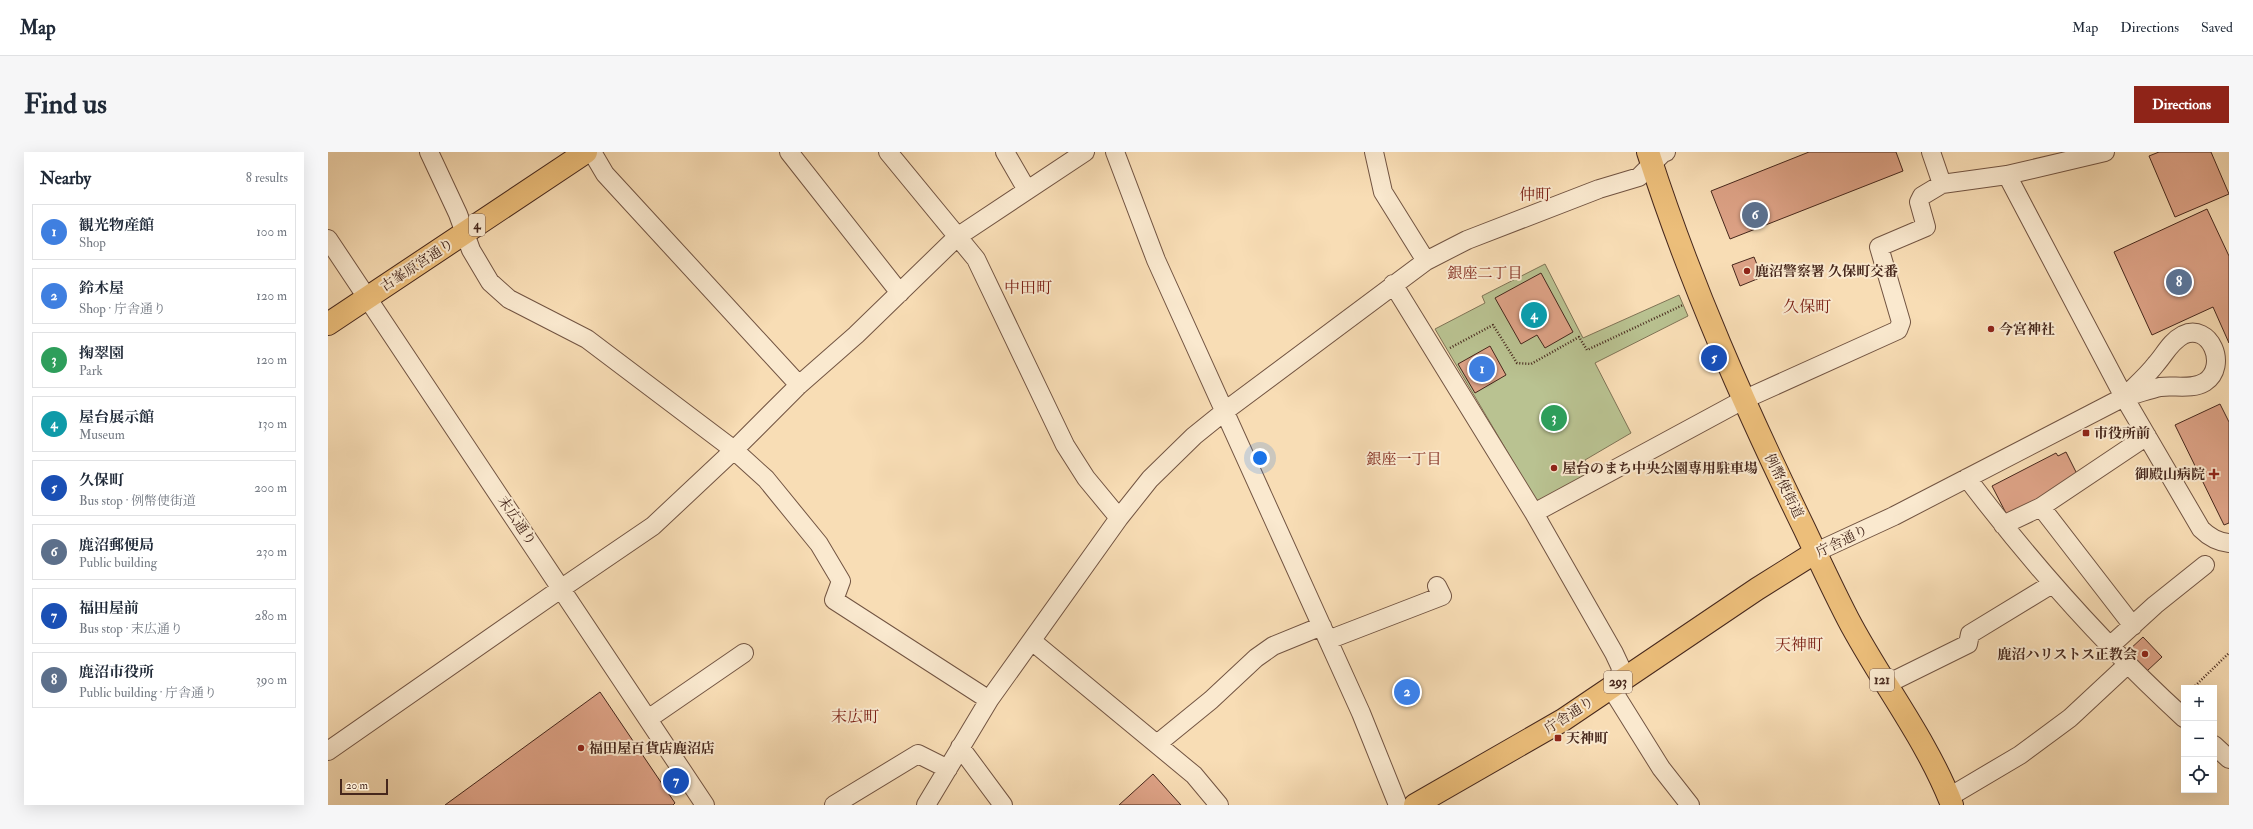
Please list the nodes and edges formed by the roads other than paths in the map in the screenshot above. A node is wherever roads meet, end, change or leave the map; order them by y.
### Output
1 (429, 152) edge
2 (586, 152) edge
3 (592, 152) edge
4 (789, 152) edge
5 (888, 152) edge
6 (1005, 152) edge
7 (1085, 152) edge
8 (1116, 152) edge
9 (1374, 152) edge
10 (1931, 152) edge
11 (2105, 152) edge
12 (1655, 156) edge
13 (2007, 175) junction
14 (1942, 184) junction
15 (1027, 190) junction
16 (465, 233) junction
17 (957, 237) junction
18 (328, 239) edge
19 (1426, 261) junction
20 (1393, 284) junction
21 (900, 293) junction
22 (367, 298) junction
23 (328, 324) edge
24 (799, 385) junction
25 (2124, 397) junction
26 (1743, 400) junction
27 (1225, 411) junction
28 (2147, 436) junction
29 (734, 450) junction
30 (1967, 478) junction
31 (2041, 507) junction
32 (1534, 513) junction
33 (1119, 518) junction
34 (2003, 525) junction
35 (2229, 543) edge
36 (1816, 552) junction
37 (2206, 566) dead end
38 (2052, 584) junction
39 (1437, 586) dead end
40 (562, 588) junction
41 (2133, 626) junction
42 (1325, 633) junction
43 (1032, 641) junction
44 (2110, 646) junction
45 (744, 654) dead end
46 (2128, 664) junction
47 (1618, 682) junction
48 (1885, 685) junction
49 (989, 700) junction
50 (2181, 715) edge
51 (648, 719) junction
52 (1157, 744) junction
53 (960, 747) junction
54 (2217, 748) edge
55 (328, 751) edge
56 (2229, 759) edge
57 (948, 769) junction
58 (1951, 801) edge
59 (704, 805) edge
60 (834, 805) edge
61 (926, 805) edge
62 (1003, 805) edge
63 (1219, 805) edge
64 (1398, 805) edge
65 (1415, 805) edge
66 (1690, 805) edge

1 - 16 street
2 - 16 main road, 古峯原宮通り / 4
3 - 24 street
4 - 21 street
5 - 17 street
6 - 15 street
7 - 15 street
8 - 27 street
9 - 19 street
10 - 14 street
11 - 13 street
12 - 19 street
12 - 26 main road, 例幣使街道 / 121
13 - 14 street
13 - 25 street
14 - 26 street
15 - 17 street
16 - 22 main road, 古峯原宮通り / 4
16 - 29 street
17 - 21 street
17 - 33 street
18 - 22 street, 末広通り
19 - 20 street
20 - 27 street
20 - 32 street
21 - 24 street
22 - 23 main road, 古峯原宮通り / 4
22 - 40 street, 末広通り
24 - 29 street
25 - 25 street
25 - 28 street
25 - 30 street, 庁舎通り
26 - 32 street
26 - 36 main road, 例幣使街道 / 121
27 - 33 street
27 - 42 street
28 - 31 street
28 - 35 street
29 - 40 street
29 - 49 street
30 - 34 street
30 - 36 street, 庁舎通り
31 - 34 street
31 - 41 street
32 - 47 street
33 - 43 street
34 - 38 street
36 - 47 main road, 庁舎通り / 293
36 - 48 main road, 例幣使街道 / 121
37 - 41 street
38 - 44 street
38 - 48 street
39 - 42 street
40 - 51 street, 末広通り
40 - 55 street
41 - 44 street
42 - 52 street
42 - 64 street
43 - 49 street
43 - 52 street
44 - 46 street
45 - 51 street
46 - 50 street
46 - 58 street
47 - 65 main road, 庁舎通り / 293
47 - 66 street
48 - 58 main road, 例幣使街道 / 121
49 - 53 street
51 - 59 street, 末広通り
52 - 63 street
53 - 57 street
53 - 62 street
54 - 56 street
57 - 60 street
57 - 61 street

